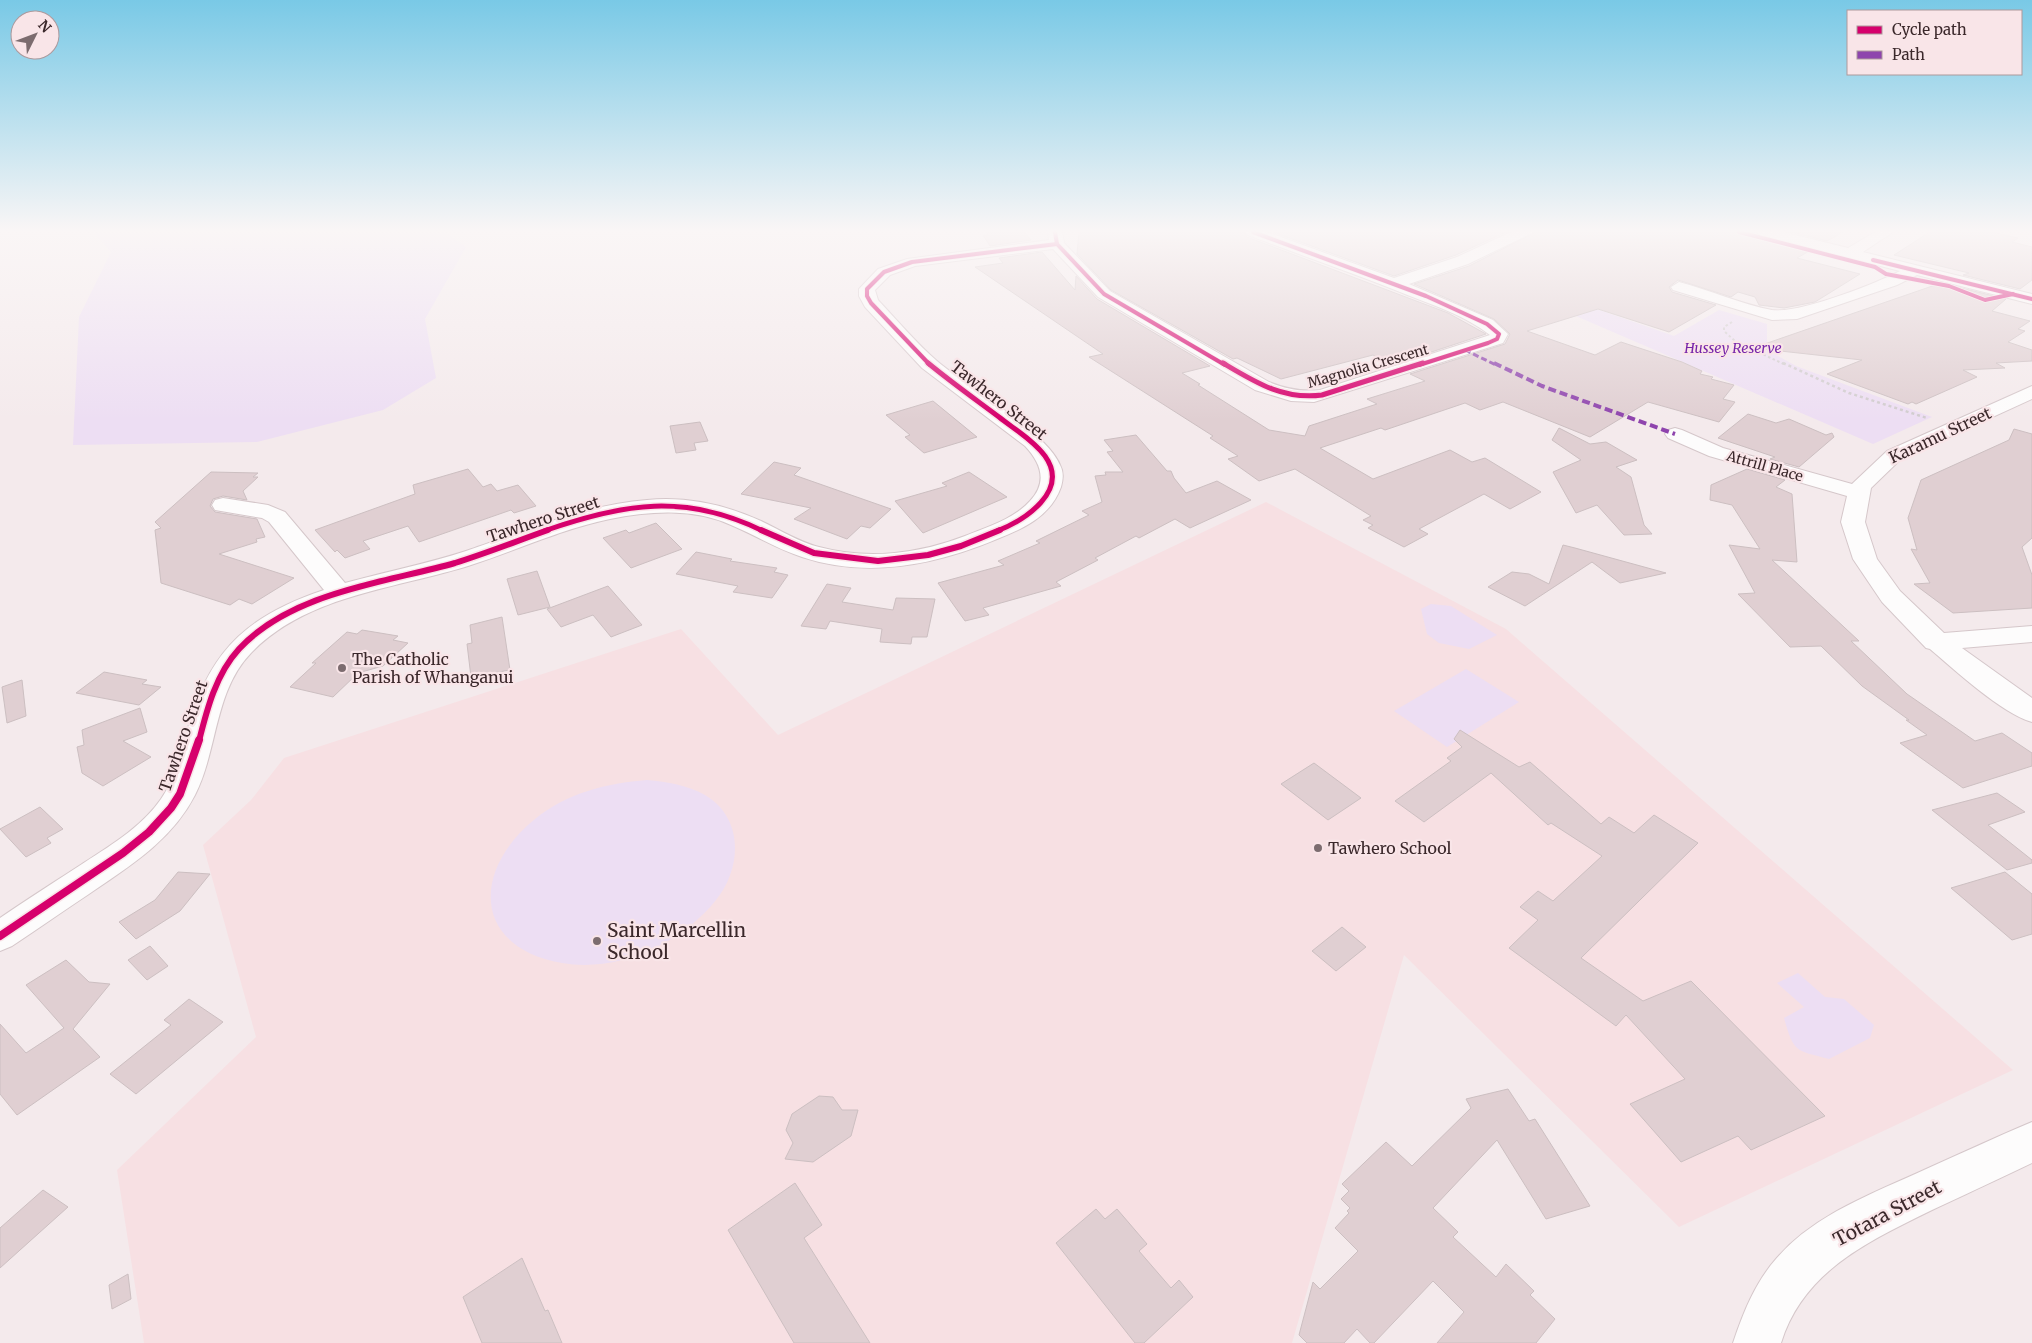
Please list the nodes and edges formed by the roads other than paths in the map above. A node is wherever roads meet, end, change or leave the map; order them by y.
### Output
1 (867, 295) edge
2 (1106, 295) edge
3 (1418, 295) edge
4 (1706, 295) edge
5 (1854, 295) edge
6 (1997, 295) edge
7 (2018, 295) edge
8 (2032, 298) edge
9 (2032, 308) edge
10 (2032, 392) edge
11 (1676, 434) dead end
12 (1857, 492) junction
13 (223, 505) dead end
14 (338, 591) junction
15 (2032, 634) edge
16 (1936, 642) junction
17 (2032, 712) edge
18 (0, 936) edge
19 (2032, 1142) edge
20 (1757, 1343) edge

1 - 14 street, Tawhero Street
2 - 3 street, Magnolia Crescent
4 - 5 street
6 - 9 street
7 - 8 street
10 - 12 street, Karamu Street
11 - 12 street, Attrill Place
12 - 16 street, Karamu Street
13 - 14 street
14 - 18 street, Tawhero Street
15 - 16 street
16 - 17 street, Karamu Street
19 - 20 street, Totara Street

